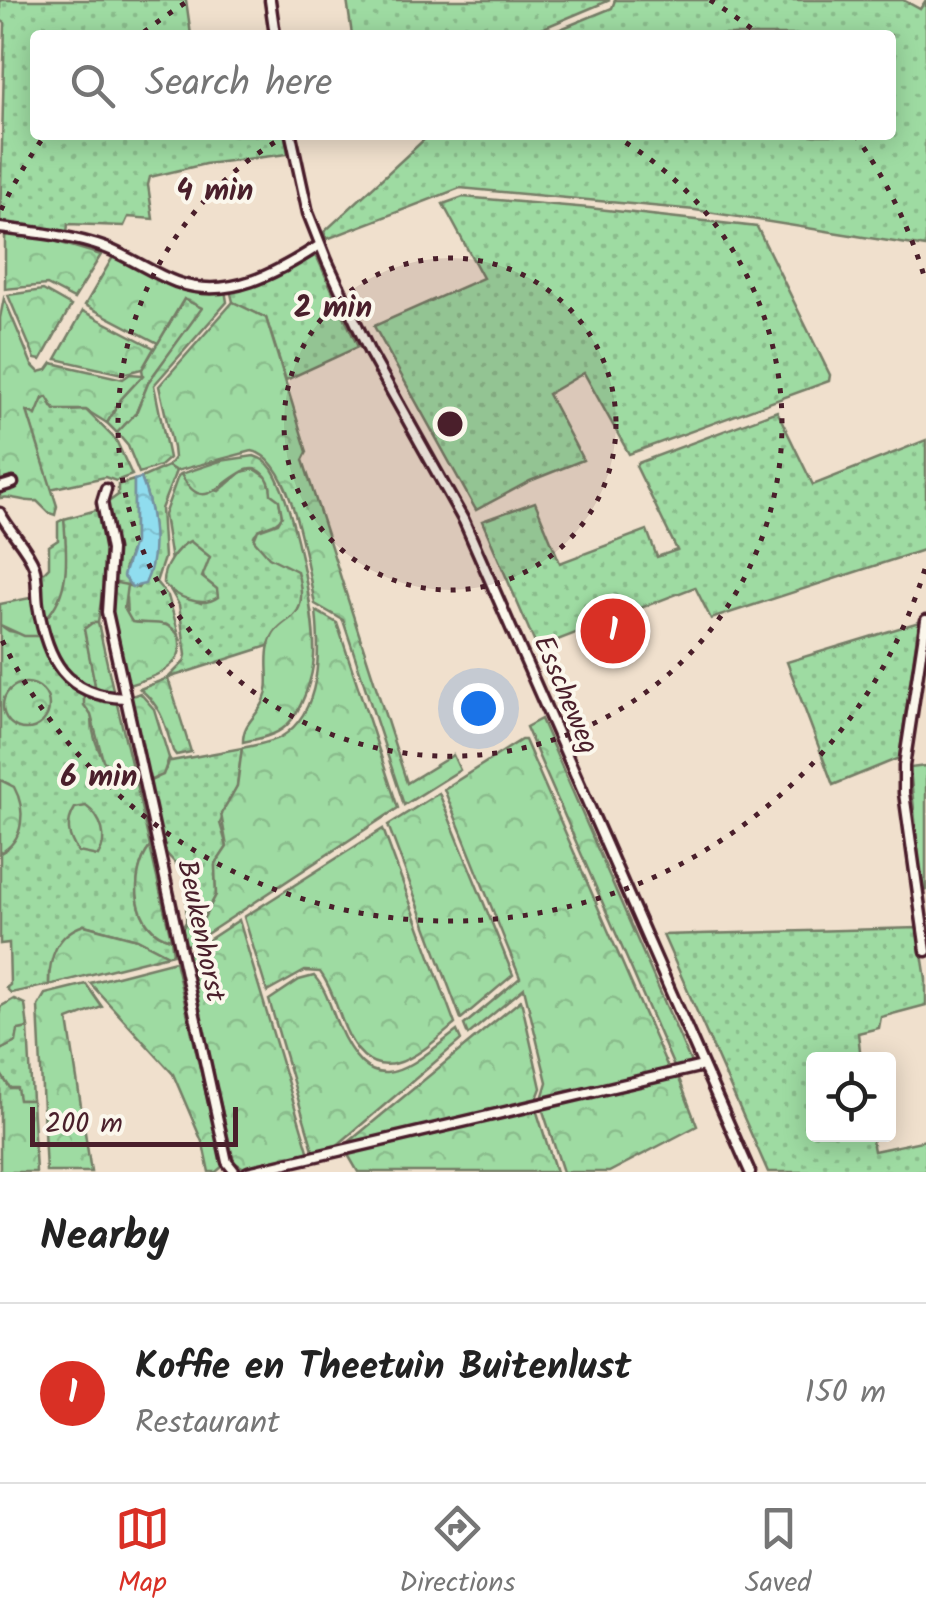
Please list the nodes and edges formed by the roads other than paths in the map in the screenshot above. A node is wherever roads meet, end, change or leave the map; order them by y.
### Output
1 (270, 0) edge
2 (274, 30) edge
3 (292, 140) edge
4 (0, 228) edge
5 (320, 245) junction
6 (13, 484) dead end
7 (0, 487) edge
8 (106, 490) dead end
9 (0, 513) edge
10 (926, 620) edge
11 (125, 698) junction
12 (922, 897) edge
13 (926, 951) edge
14 (703, 1066) junction
15 (235, 1172) edge
16 (248, 1172) edge
17 (750, 1172) edge

1 - 2 street
3 - 5 street, Esscheweg
4 - 5 street
5 - 14 street, Esscheweg
6 - 7 street
8 - 11 street, Beukenhorst
9 - 11 street
10 - 12 street
11 - 15 street, Beukenhorst
12 - 13 street
14 - 16 street
14 - 17 street, Esscheweg

